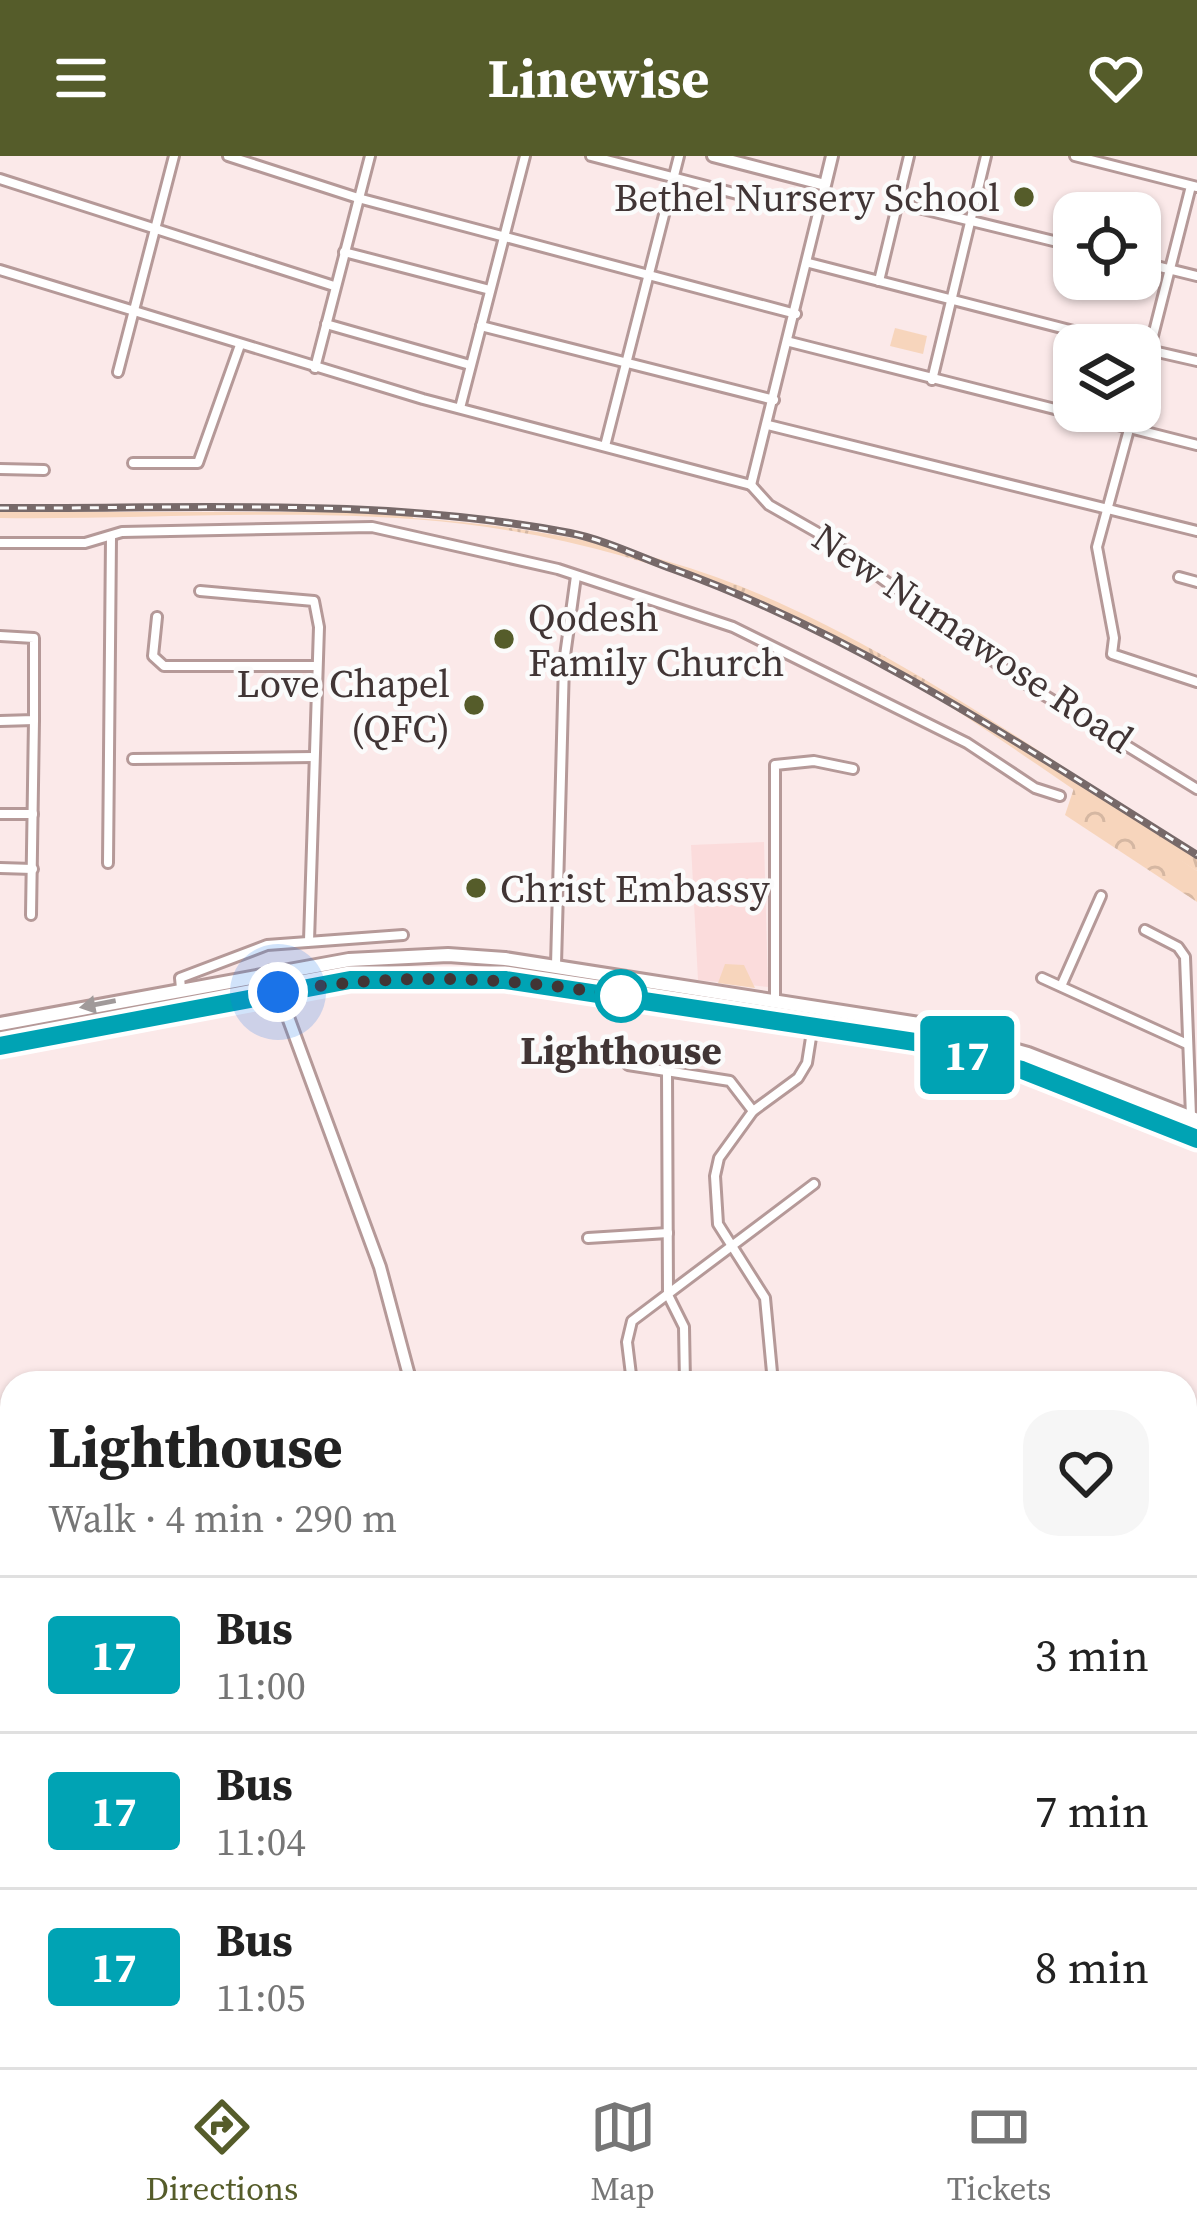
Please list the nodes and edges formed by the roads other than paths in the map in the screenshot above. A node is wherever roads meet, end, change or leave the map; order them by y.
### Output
1 (174, 156) edge
2 (228, 156) edge
3 (370, 156) edge
4 (526, 156) edge
5 (591, 156) edge
6 (679, 156) edge
7 (712, 156) edge
8 (832, 156) edge
9 (909, 156) edge
10 (986, 156) edge
11 (1075, 156) edge
12 (1092, 158) edge
13 (673, 177) junction
14 (0, 179) edge
15 (825, 185) junction
16 (1194, 186) edge
17 (358, 199) junction
18 (764, 201) dead end
19 (898, 202) junction
20 (970, 220) junction
21 (151, 228) junction
22 (504, 236) junction
23 (1053, 240) edge
24 (344, 252) junction
25 (809, 263) junction
26 (1161, 267) edge
27 (1170, 269) junction
28 (0, 270) edge
29 (647, 274) junction
30 (1197, 276) edge
31 (879, 281) junction
32 (334, 286) junction
33 (490, 290) junction
34 (951, 299) junction
35 (133, 311) junction
36 (796, 314) junction
37 (1153, 324) edge
38 (326, 325) junction
39 (481, 326) junction
40 (1053, 326) edge
41 (790, 342) junction
42 (240, 345) junction
43 (1161, 353) edge
44 (1197, 361) edge
45 (625, 362) junction
46 (470, 365) junction
47 (315, 368) junction
48 (118, 372) dead end
49 (932, 380) junction
50 (774, 400) junction
51 (460, 408) junction
52 (1053, 411) edge
53 (768, 425) junction
54 (1130, 432) edge
55 (1139, 432) edge
56 (1197, 445) edge
57 (605, 446) junction
58 (133, 463) dead end
59 (0, 469) edge
60 (44, 470) dead end
61 (751, 485) junction
62 (1111, 510) junction
63 (1197, 531) edge
64 (111, 538) junction
65 (0, 543) edge
66 (576, 576) junction
67 (1179, 577) dead end
68 (1197, 582) edge
69 (200, 591) dead end
70 (158, 617) dead end
71 (0, 636) edge
72 (316, 666) junction
73 (1197, 682) edge
74 (34, 720) junction
75 (0, 721) edge
76 (314, 757) junction
77 (134, 759) dead end
78 (853, 769) dead end
79 (1197, 789) edge
80 (1060, 796) dead end
81 (0, 814) edge
82 (33, 814) junction
83 (108, 863) dead end
84 (0, 868) edge
85 (34, 869) junction
86 (1101, 896) dead end
87 (31, 915) dead end
88 (1145, 930) dead end
89 (403, 935) dead end
90 (309, 941) junction
91 (556, 965) junction
92 (271, 971) junction
93 (1042, 978) dead end
94 (552, 984) junction
95 (1062, 984) junction
96 (181, 988) junction
97 (278, 992) junction
98 (775, 1000) junction
99 (0, 1024) edge
100 (813, 1024) junction
101 (1188, 1045) junction
102 (0, 1046) edge
103 (628, 1065) dead end
104 (667, 1071) junction
105 (753, 1111) junction
106 (1194, 1119) edge
107 (1197, 1139) edge
108 (814, 1184) dead end
109 (668, 1233) junction
110 (588, 1238) dead end
111 (731, 1247) junction
112 (668, 1295) junction
113 (408, 1371) edge
114 (631, 1371) edge
115 (685, 1371) edge
116 (772, 1371) edge

1 - 21 street
2 - 17 street
3 - 17 street
4 - 22 street
5 - 13 street
6 - 13 street
7 - 15 street
8 - 15 street
9 - 19 street
10 - 20 street
11 - 12 street
12 - 16 street
13 - 18 street
13 - 29 street
14 - 21 street
15 - 25 street
16 - 27 street
17 - 22 street
17 - 24 street
19 - 20 street
19 - 31 street
20 - 23 street
20 - 34 street
21 - 32 street
21 - 35 street
22 - 29 street
22 - 33 street
24 - 32 street
24 - 33 street
25 - 31 street
25 - 36 street
26 - 27 street
27 - 30 street
27 - 37 street
28 - 35 street
29 - 36 street
29 - 45 street
31 - 34 street
32 - 38 street
33 - 39 street
34 - 40 street
34 - 49 street
35 - 42 street
35 - 48 street
36 - 41 street
38 - 46 street
38 - 47 street
39 - 45 street
39 - 46 street
41 - 49 street
41 - 50 street
42 - 47 street
42 - 58 street
43 - 44 street
45 - 50 street
45 - 57 street
46 - 51 street
47 - 51 street
49 - 52 street
50 - 53 street
51 - 57 street
53 - 61 street
53 - 62 street
54 - 62 street
55 - 56 street
57 - 61 street
59 - 60 street
61 - 79 street, New Numawose Road
62 - 63 street
62 - 73 street
64 - 65 street
64 - 66 street
64 - 83 street
66 - 80 street
66 - 91 street
67 - 68 street
69 - 72 street
70 - 72 street
71 - 74 street
72 - 76 street
74 - 75 street
74 - 82 street
76 - 77 street
76 - 90 street
78 - 98 street
81 - 82 street
82 - 85 street
84 - 85 street
85 - 87 street
86 - 95 street
88 - 101 street
89 - 90 street
90 - 96 street
91 - 92 main road
91 - 94 main road
91 - 98 main road
92 - 96 main road
92 - 97 street
93 - 95 street
94 - 97 main road
94 - 100 main road
95 - 101 street
96 -> 99 main road
97 - 102 main road
97 - 113 street
98 - 106 main road
100 - 105 street
100 - 107 main road
101 - 106 street
103 - 104 street
104 - 105 street
104 - 109 street
105 - 111 street
108 - 111 street
109 - 110 street
109 - 112 street
111 - 112 street
111 - 116 street
112 - 114 street
112 - 115 street

